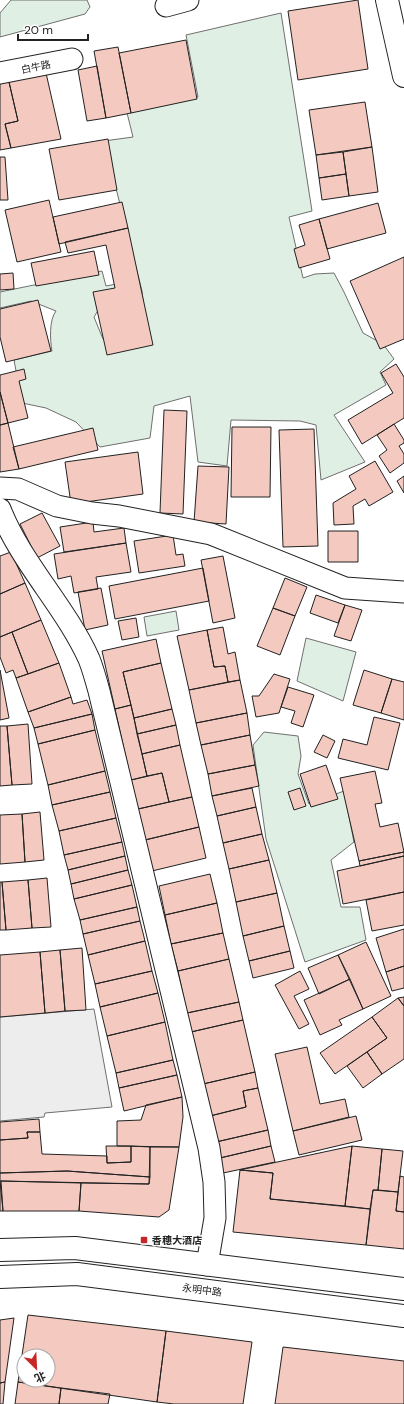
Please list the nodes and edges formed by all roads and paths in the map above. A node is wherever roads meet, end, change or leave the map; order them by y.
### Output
1 (188, 0) edge
2 (387, 0) edge
3 (166, 6) dead end
4 (72, 59) dead end
5 (0, 73) edge
6 (404, 76) edge
7 (0, 488) edge
8 (0, 509) edge
9 (404, 592) edge
10 (0, 1250) edge
11 (207, 1265) junction
12 (0, 1277) edge
13 (404, 1289) edge
14 (404, 1316) edge

1 - 3 street
2 - 6 main road
4 - 5 street, 白牛路
7 - 9 street
8 - 11 street
10 - 11 main road
11 - 13 main road
12 - 14 main road, 永明中路

